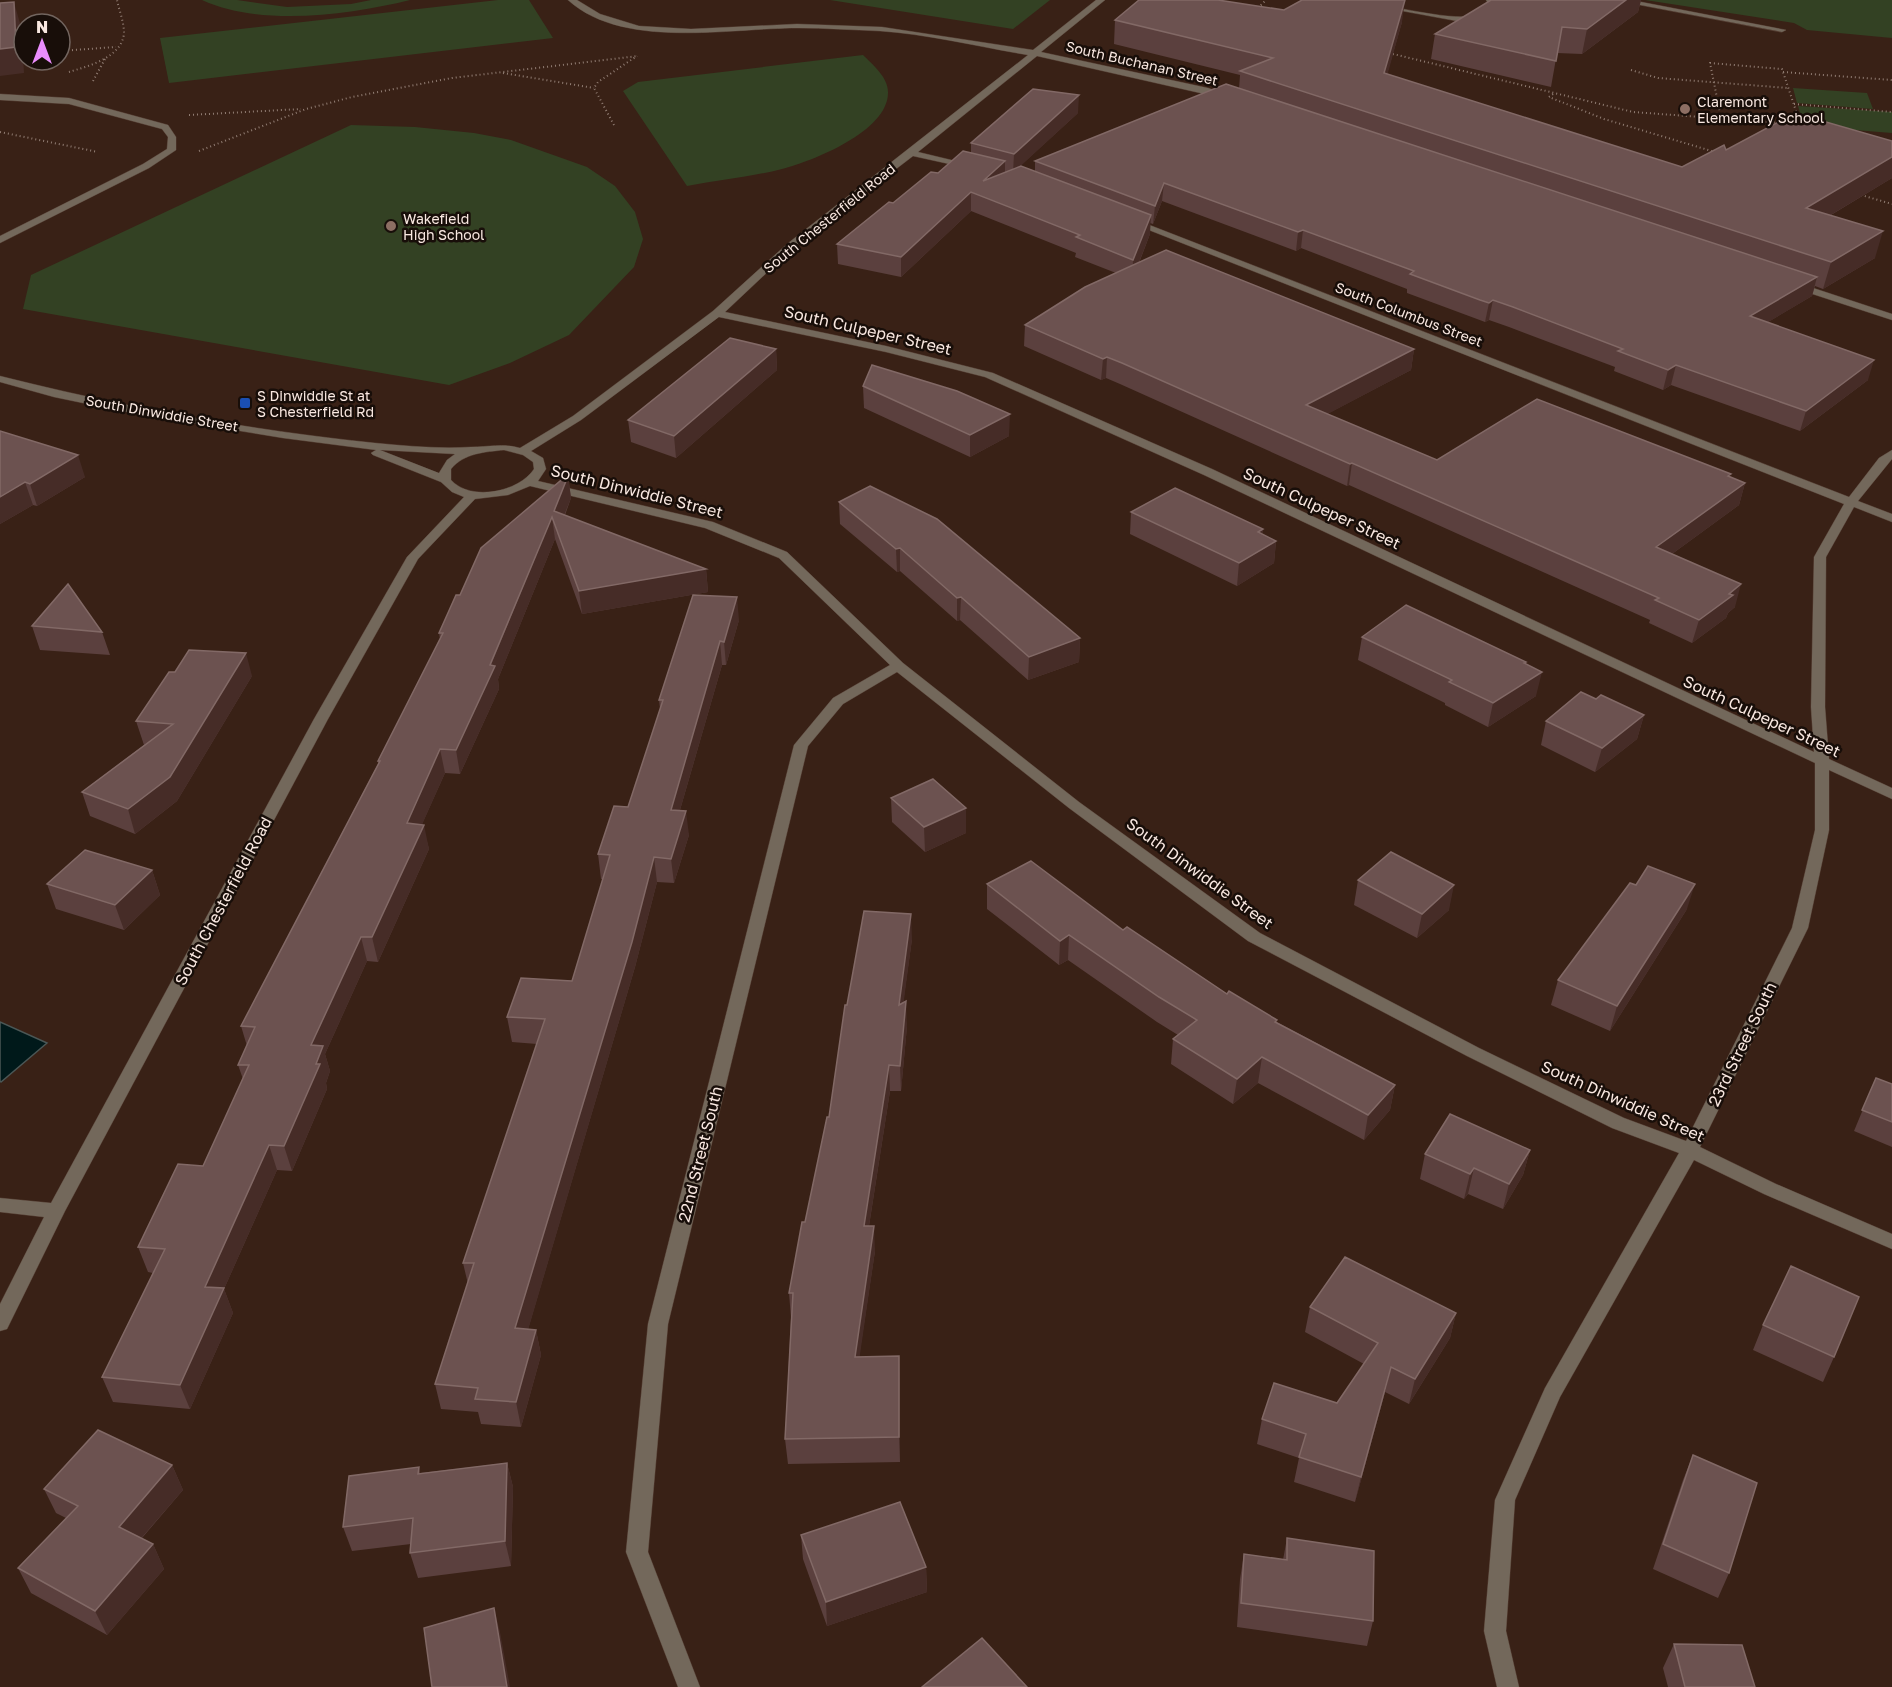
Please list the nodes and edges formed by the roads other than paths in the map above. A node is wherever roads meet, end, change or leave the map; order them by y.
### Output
1 (572, 0) edge
2 (1101, 0) edge
3 (1347, 0) edge
4 (1490, 0) edge
5 (1618, 0) edge
6 (1418, 4) dead end
7 (1409, 9) junction
8 (1782, 30) dead end
9 (1034, 53) junction
10 (0, 97) edge
11 (1239, 101) edge
12 (911, 153) junction
13 (983, 170) edge
14 (1121, 217) edge
15 (0, 240) edge
16 (1779, 280) edge
17 (717, 313) junction
18 (1892, 317) edge
19 (0, 379) edge
20 (360, 447) junction
21 (524, 450) junction
22 (473, 451) junction
23 (1892, 453) edge
24 (443, 479) junction
25 (531, 483) junction
26 (472, 495) junction
27 (1851, 502) junction
28 (1892, 518) edge
29 (898, 666) junction
30 (1822, 762) junction
31 (1892, 794) edge
32 (1690, 1150) junction
33 (0, 1205) edge
34 (56, 1211) junction
35 (1892, 1242) edge
36 (0, 1323) edge
37 (689, 1687) edge
38 (1508, 1687) edge

1 - 9 street, South Buchanan Street
2 - 9 street, South Chesterfield Road
3 - 7 street
4 - 7 street
5 - 8 street
6 - 7 street
9 - 11 street, South Buchanan Street
9 - 12 street, South Chesterfield Road
10 - 15 street
12 - 13 street
12 - 17 street, South Chesterfield Road
14 - 27 street, South Columbus Street
16 - 18 street
17 - 21 street, South Chesterfield Road
17 - 30 street, South Culpeper Street
19 - 20 street, South Dinwiddie Street
20 - 22 street, South Dinwiddie Street
20 - 24 street, South Dinwiddie Street
21 - 22 street, South Dinwiddie Street
21 - 25 street
22 - 24 street
23 - 27 street, 23rd Street South
24 - 26 street, South Dinwiddie Street
25 - 26 street
25 - 29 street, South Dinwiddie Street
26 - 34 street, South Chesterfield Road
27 - 28 street, South Columbus Street
27 - 30 street, 23rd Street South
29 - 32 street, South Dinwiddie Street
29 - 37 street, 22nd Street South
30 - 31 street, South Culpeper Street
30 - 32 street, 23rd Street South
32 - 35 street, South Dinwiddie Street
32 - 38 street, 23rd Street South
33 - 34 street
34 - 36 street, South Chesterfield Road

